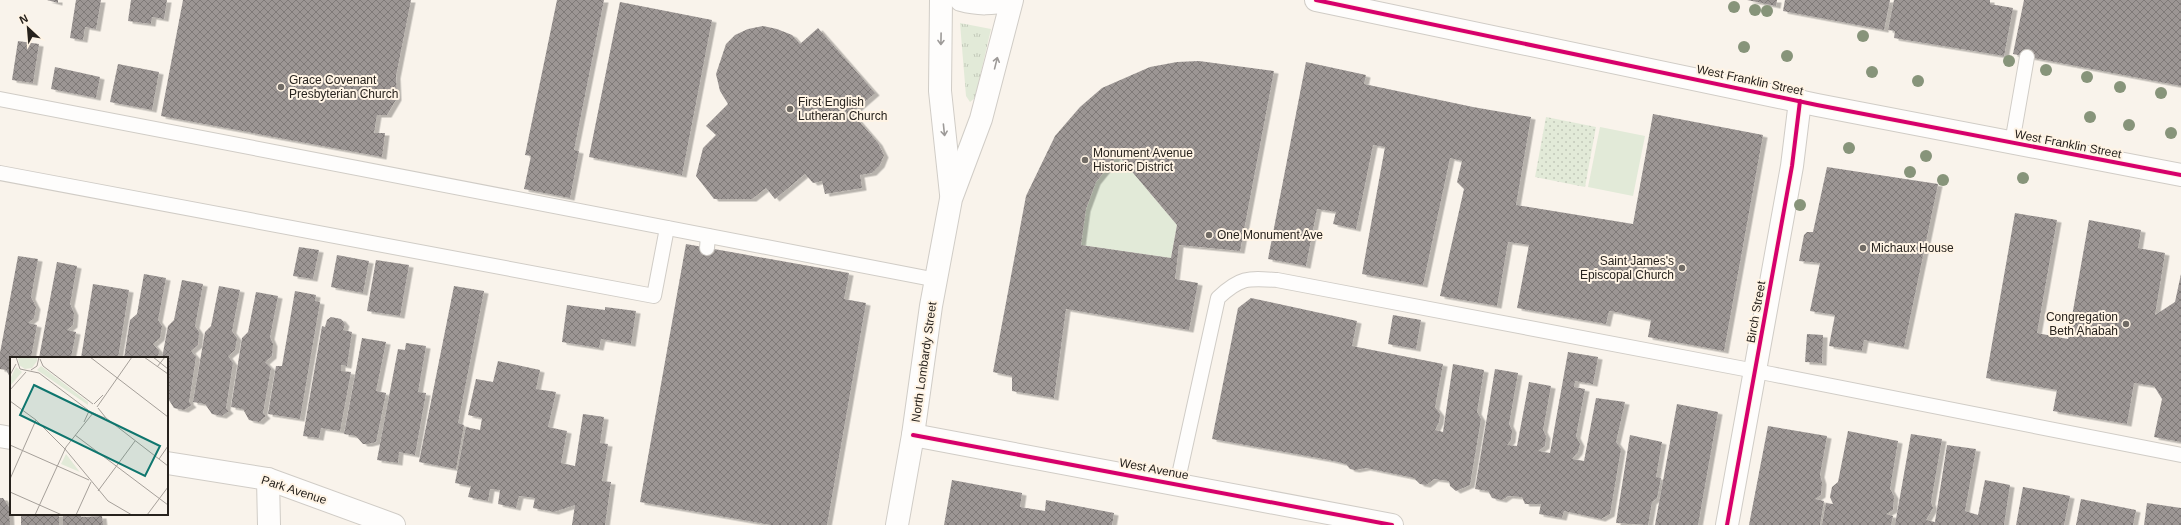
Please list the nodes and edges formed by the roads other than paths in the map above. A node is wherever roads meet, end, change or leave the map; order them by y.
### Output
1 (941, 0) edge
2 (961, 0) edge
3 (1011, 0) edge
4 (1316, 0) edge
5 (2027, 57) dead end
6 (0, 99) edge
7 (1800, 101) junction
8 (2012, 143) junction
9 (0, 173) edge
10 (2181, 175) edge
11 (951, 199) junction
12 (667, 228) junction
13 (937, 280) junction
14 (1756, 371) junction
15 (913, 435) junction
16 (0, 436) edge
17 (10, 438) edge
18 (2181, 455) edge
19 (168, 463) edge
20 (268, 479) junction
21 (1177, 484) junction
22 (269, 525) edge
23 (394, 525) edge
24 (897, 525) edge
25 (1392, 525) edge
26 (1727, 525) edge

1 -> 11 street, North Lombardy Street
2 - 3 street
11 -> 3 street, North Lombardy Street
4 - 7 street, West Franklin Street
5 - 8 lane
6 - 12 lane
7 - 8 street, West Franklin Street
7 - 14 street, Birch Street
8 - 10 street, West Franklin Street
9 - 12 lane
11 - 13 street, North Lombardy Street
12 - 13 lane
13 - 15 street, North Lombardy Street
14 - 18 lane
14 - 21 lane
14 - 26 street, Birch Street
15 - 21 street, West Avenue
15 - 24 street, North Lombardy Street
16 - 17 street
19 - 20 street, Park Avenue
20 - 22 street
20 - 23 street, Park Avenue
21 - 25 street, West Avenue

